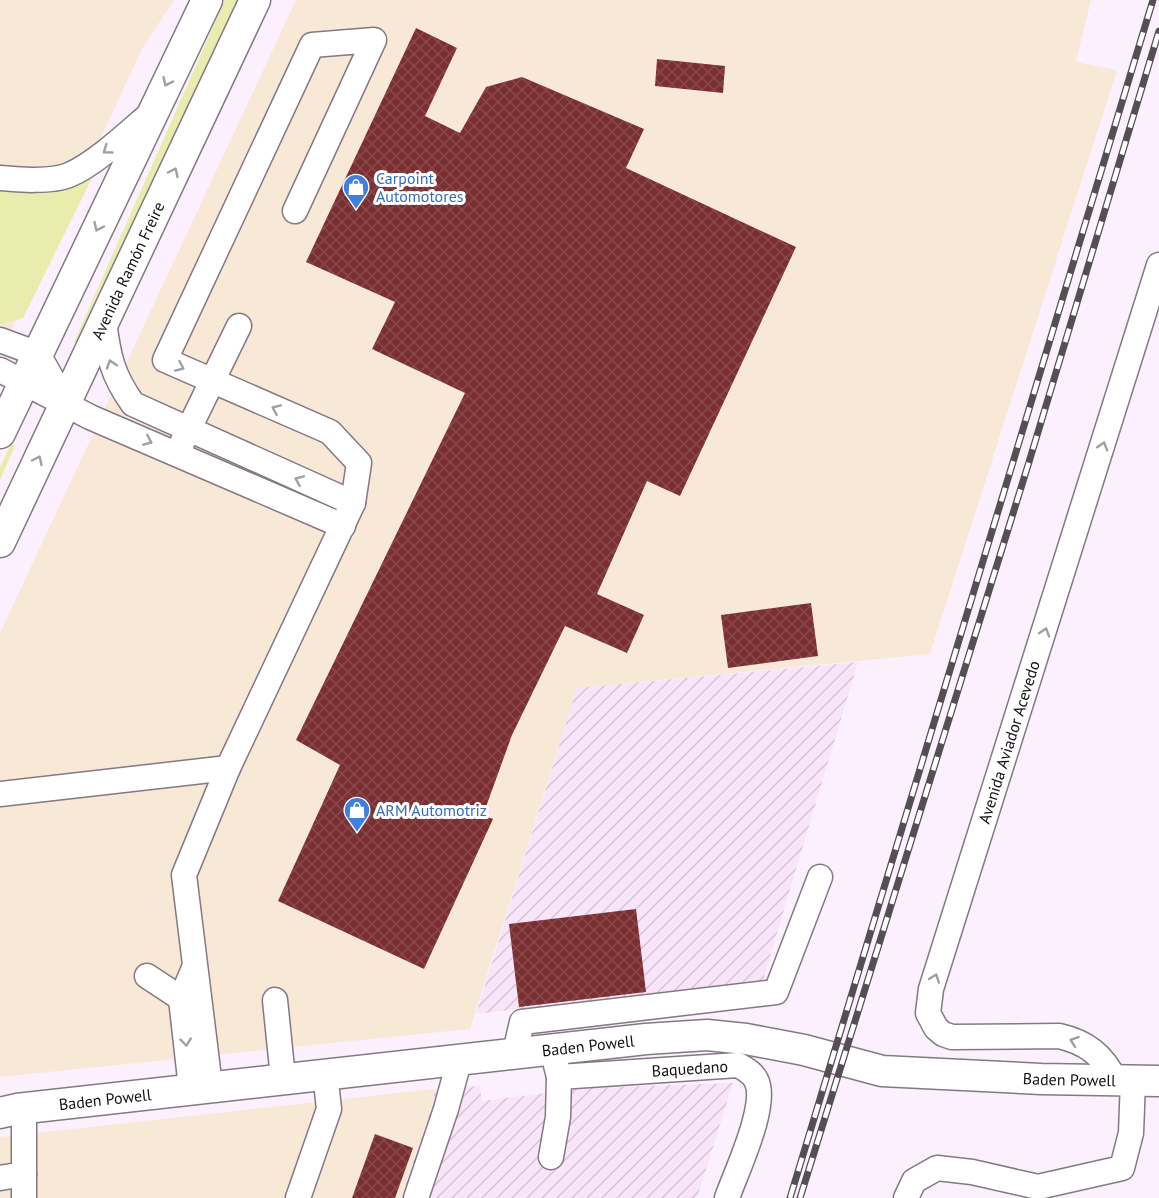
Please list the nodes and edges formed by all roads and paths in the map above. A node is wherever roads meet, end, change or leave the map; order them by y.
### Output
1 (207, 0) edge
2 (255, 0) edge
3 (152, 112) junction
4 (0, 178) edge
5 (295, 211) dead end
6 (1159, 265) edge
7 (104, 320) junction
8 (239, 326) dead end
9 (0, 340) edge
10 (38, 354) junction
11 (12, 375) edge
12 (212, 381) junction
13 (65, 402) junction
14 (189, 430) junction
15 (0, 433) edge
16 (177, 453) junction
17 (242, 454) junction
18 (232, 476) junction
19 (353, 503) junction
20 (343, 526) junction
21 (0, 542) edge
22 (228, 768) junction
23 (0, 794) edge
24 (820, 878) dead end
25 (147, 976) dead end
26 (275, 1000) dead end
27 (191, 1006) junction
28 (515, 1052) junction
29 (460, 1058) junction
30 (556, 1063) junction
31 (325, 1073) junction
32 (283, 1078) junction
33 (1136, 1080) edge
34 (201, 1087) junction
35 (10, 1109) edge
36 (551, 1157) dead end
37 (24, 1174) junction
38 (0, 1178) edge
39 (24, 1198) edge
40 (298, 1198) edge
41 (416, 1198) edge
42 (727, 1198) edge
43 (906, 1198) edge

1 -> 3 main road
7 -> 2 main road, Avenida Ramón Freire
3 -> 4 street
3 -> 10 main road
5 -> 12 street
33 -> 6 street, Avenida Aviador Acevedo
7 - 13 main road, Avenida Ramón Freire
14 -> 7 street
8 - 12 street
9 - 10 street
10 - 11 main road
10 - 13 street
11 - 13 street
11 - 15 main road
12 - 14 street
19 -> 12 street
13 -> 16 street
21 -> 13 main road, Avenida Ramón Freire
14 - 16 street
14 - 17 street
16 - 18 street
17 - 18 street
19 -> 17 street
18 - 20 street
19 - 20 street
20 - 22 street
22 - 23 street
22 - 27 street
24 - 28 street
25 - 27 street
26 - 32 street
27 - 34 street
28 - 29 main road, Baden Powell
28 - 30 main road, Baden Powell
29 - 31 main road, Baden Powell
29 - 41 street
30 - 33 main road, Baden Powell
30 - 36 street
30 - 42 street, Baquedano
31 - 32 main road, Baden Powell
31 - 40 street
32 - 34 main road, Baden Powell
33 - 43 street
34 - 35 main road, Baden Powell
35 - 37 street
37 - 38 street
37 - 39 street

